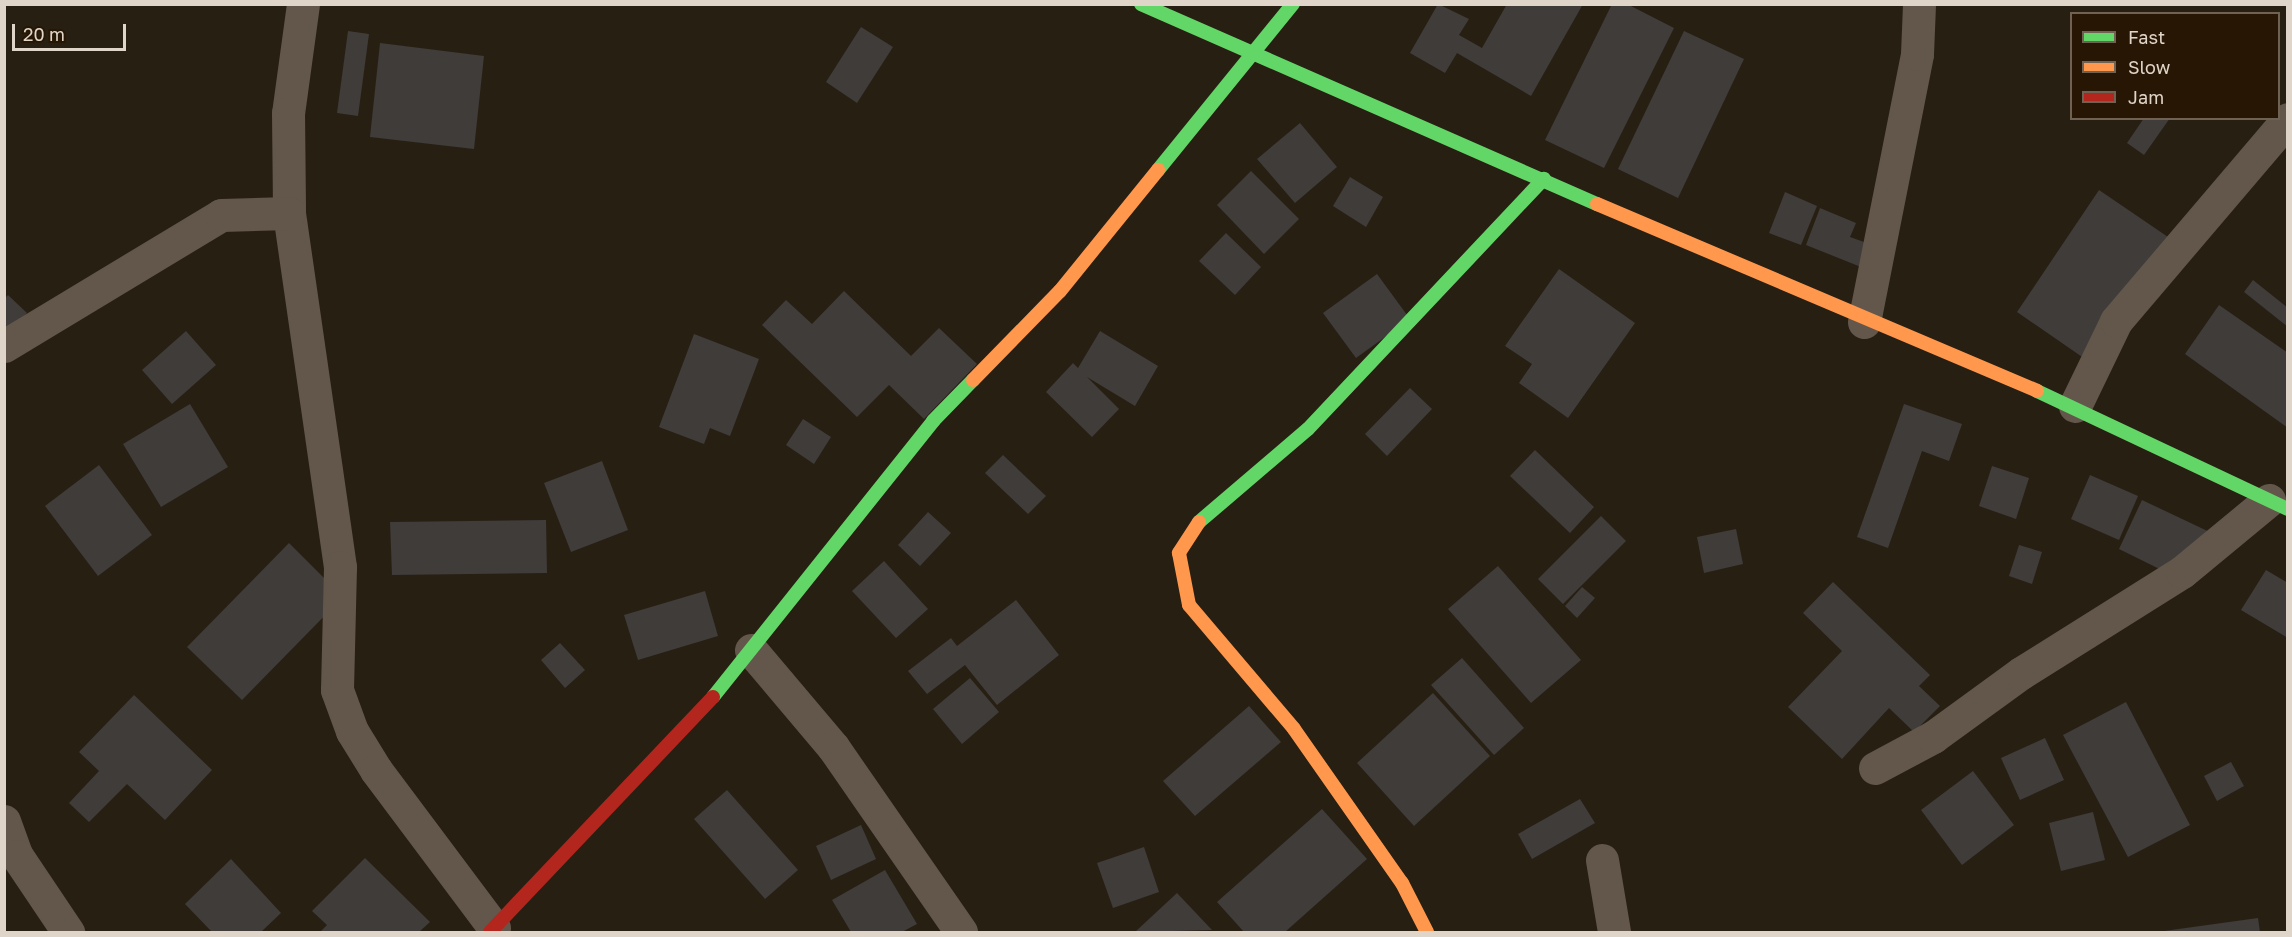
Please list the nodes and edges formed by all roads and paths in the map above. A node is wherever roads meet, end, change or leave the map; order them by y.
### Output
1 (303, 4) edge
2 (1141, 4) edge
3 (1293, 4) edge
4 (1919, 4) edge
5 (1254, 54) junction
6 (2288, 119) edge
7 (1544, 179) junction
8 (289, 213) junction
9 (1864, 322) junction
10 (4, 346) edge
11 (2075, 406) junction
12 (2278, 504) edge
13 (751, 650) junction
14 (1875, 768) dead end
15 (4, 821) edge
16 (1602, 860) dead end
17 (492, 930) edge
18 (68, 933) edge
19 (961, 933) edge
20 (1427, 933) edge
21 (1614, 933) edge

1 - 8 street
2 - 5 street
3 - 5 street
4 - 9 street
5 - 7 street
5 - 13 street
6 - 11 street
7 - 9 street
7 - 20 street
8 - 10 street
8 - 17 street
9 - 11 street
11 - 12 street
12 - 14 street
13 - 17 street
13 - 19 street
15 - 18 street
16 - 21 street

